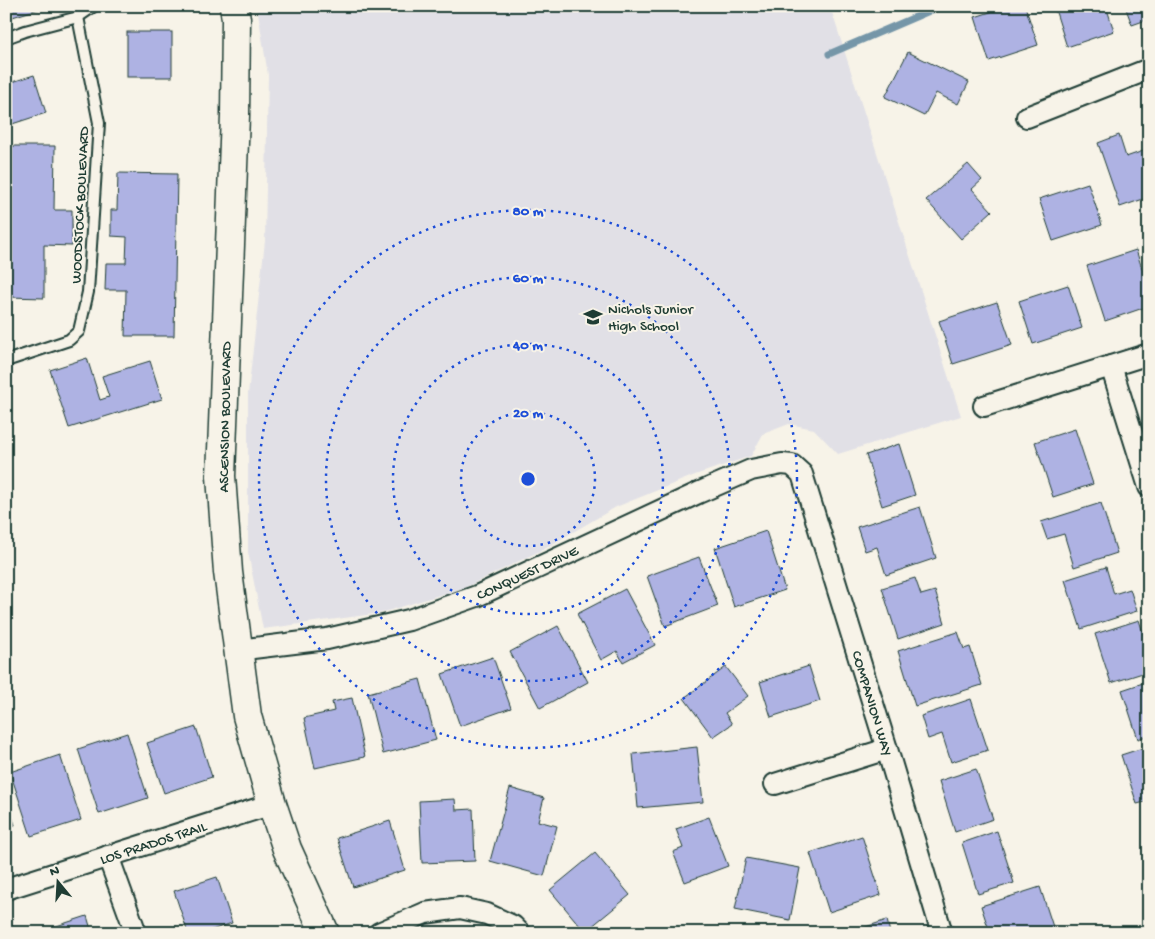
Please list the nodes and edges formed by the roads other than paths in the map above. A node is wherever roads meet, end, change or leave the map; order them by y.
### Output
1 (94, 6) edge
2 (234, 6) edge
3 (78, 16) junction
4 (6, 38) edge
5 (1149, 69) edge
6 (1027, 117) dead end
7 (1149, 354) edge
8 (6, 360) edge
9 (1111, 366) junction
10 (984, 406) dead end
11 (802, 474) joint
12 (1149, 487) edge
13 (238, 650) junction
14 (887, 749) junction
15 (774, 784) dead end
16 (272, 804) junction
17 (108, 856) junction
18 (6, 889) edge
19 (136, 933) edge
20 (325, 933) edge
21 (379, 933) edge
22 (520, 933) edge
23 (942, 933) edge

1 - 3 lane
2 - 13 street, ASCENSION BOULEVARD
3 - 4 lane
3 - 8 lane, WOODSTOCK BOULEVARD
5 - 6 street
7 - 9 street
9 - 10 street
9 - 12 street
11 - 13 street, CONQUEST DRIVE
11 - 14 street, COMPANION WAY
13 - 16 street, ASCENSION BOULEVARD
14 - 15 street
14 - 23 street, COMPANION WAY
16 - 17 street, LOS PRADOS TRAIL
16 - 20 street, ASCENSION BOULEVARD
17 - 18 street, LOS PRADOS TRAIL
17 - 19 street
21 - 22 street

